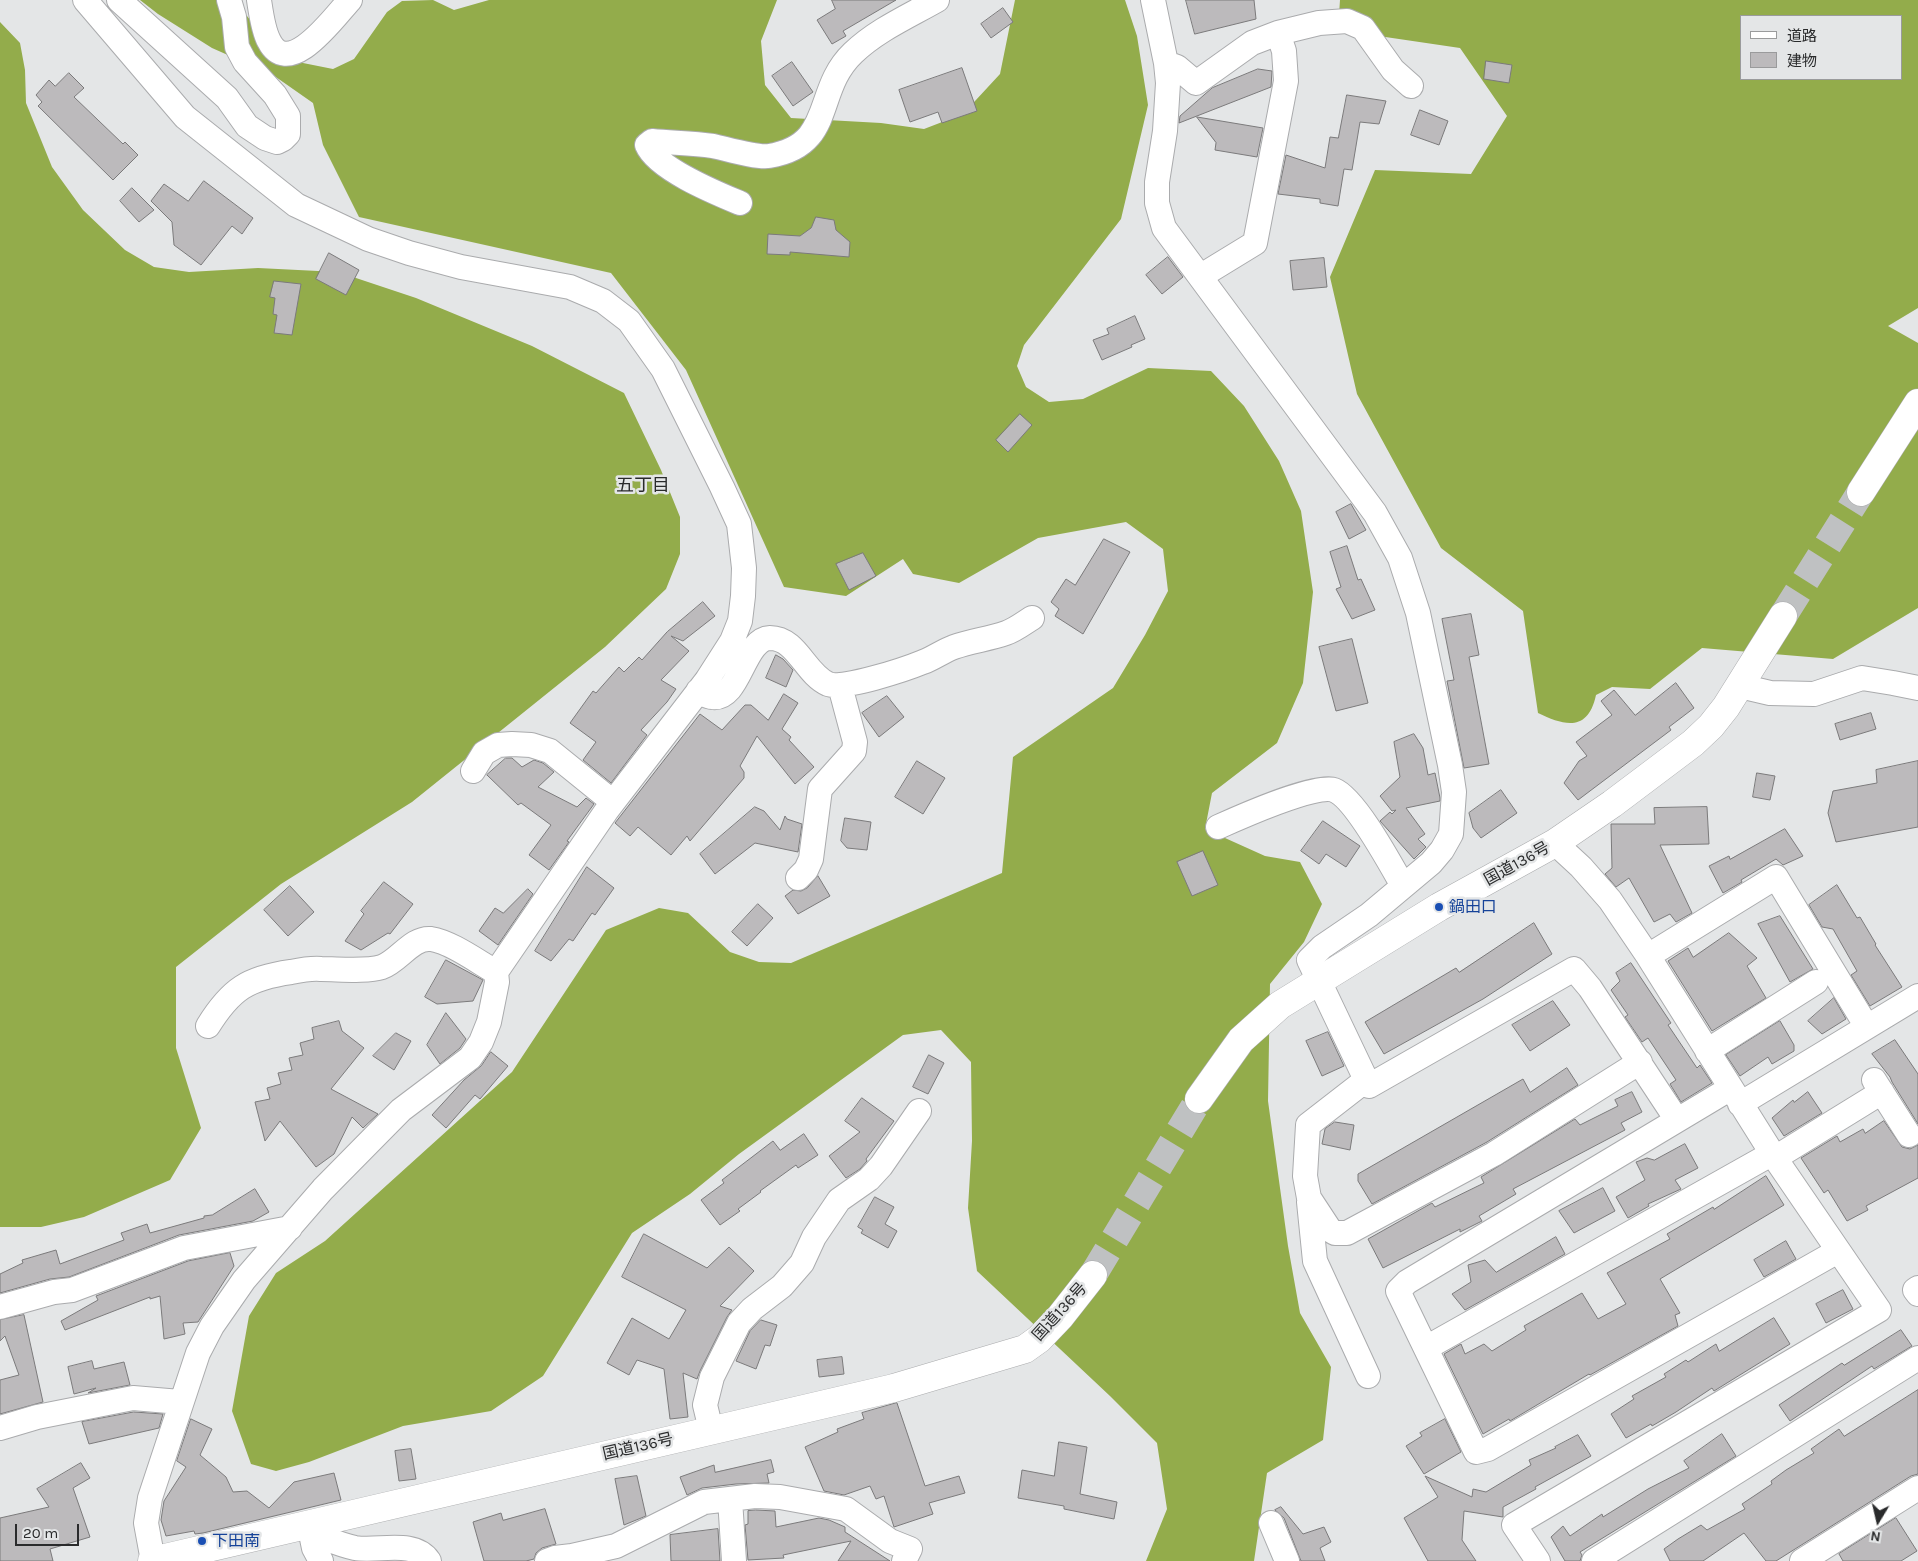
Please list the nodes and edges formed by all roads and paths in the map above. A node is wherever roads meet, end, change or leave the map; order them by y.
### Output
1 (85, 0) edge
2 (118, 0) edge
3 (229, 0) edge
4 (259, 0) edge
5 (350, 0) edge
6 (937, 0) edge
7 (1153, 0) edge
8 (1278, 33) junction
9 (1166, 63) junction
10 (1411, 86) dead end
11 (740, 203) dead end
12 (1201, 276) junction
13 (1918, 403) edge
14 (1861, 492) tunnel mouth
15 (1784, 616) tunnel mouth
16 (1032, 618) dead end
17 (840, 686) junction
18 (1740, 686) junction
19 (1918, 688) edge
20 (698, 691) junction
21 (473, 771) dead end
22 (613, 802) junction
23 (1218, 827) dead end
24 (1555, 843) junction
25 (798, 878) dead end
26 (1403, 886) junction
27 (1648, 956) junction
28 (496, 972) junction
29 (1319, 980) junction
30 (1816, 982) dead end
31 (1918, 996) edge
32 (208, 1026) dead end
33 (1867, 1027) junction
34 (1707, 1050) junction
35 (1640, 1062) junction
36 (1366, 1080) junction
37 (1736, 1096) junction
38 (1199, 1099) tunnel mouth
39 (919, 1111) dead end
40 (1677, 1120) junction
41 (1909, 1136) dead end
42 (1774, 1156) junction
43 (1309, 1198) junction
44 (290, 1228) junction
45 (1838, 1251) junction
46 (1093, 1275) tunnel mouth
47 (1918, 1288) edge
48 (1918, 1294) edge
49 (0, 1307) edge
50 (1426, 1348) junction
51 (1918, 1358) edge
52 (1368, 1376) dead end
53 (180, 1402) junction
54 (0, 1428) edge
55 (711, 1430) junction
56 (1918, 1488) edge
57 (730, 1498) junction
58 (1271, 1523) dead end
59 (310, 1529) junction
60 (1527, 1557) edge
61 (152, 1561) edge
62 (321, 1561) edge
63 (429, 1561) edge
64 (547, 1561) edge
65 (734, 1561) edge
66 (904, 1561) edge
67 (1288, 1561) edge
68 (1594, 1561) edge
69 (1802, 1561) edge

1 - 20 street
2 - 3 street
4 - 5 street
6 - 11 street
7 - 9 street
8 - 9 street
8 - 10 street
8 - 12 street
9 - 12 street
12 - 26 street
13 - 14 highway
15 - 18 highway, 国道136号
16 - 17 street
17 - 20 street
17 - 25 street
18 - 19 street
18 - 24 highway, 国道136号
20 - 22 street
21 - 22 street
22 - 28 street
23 - 26 street
24 - 27 street
24 - 29 highway, 国道136号
26 - 29 street
27 - 33 street
27 - 34 street
28 - 32 street
28 - 44 street
29 - 36 street
29 - 38 highway, 国道136号
30 - 34 street
31 - 33 street
33 - 37 street
34 - 37 street
35 - 36 street
35 - 40 street
35 - 43 street
36 - 43 street
37 - 40 street
37 - 42 street
39 - 55 street
40 - 50 street
41 - 42 street
42 - 45 street
42 - 50 street
43 - 52 street
44 - 49 street
44 - 53 street
45 - 50 street
45 - 60 street
46 - 55 highway, 国道136号
47 - 48 street
51 - 68 street
53 - 54 street
53 - 61 street
55 - 59 highway, 国道136号
56 - 69 street
57 - 64 street
57 - 65 street
57 - 66 street
58 - 67 street
59 - 61 highway, 国道136号
59 - 62 street
59 - 63 street

